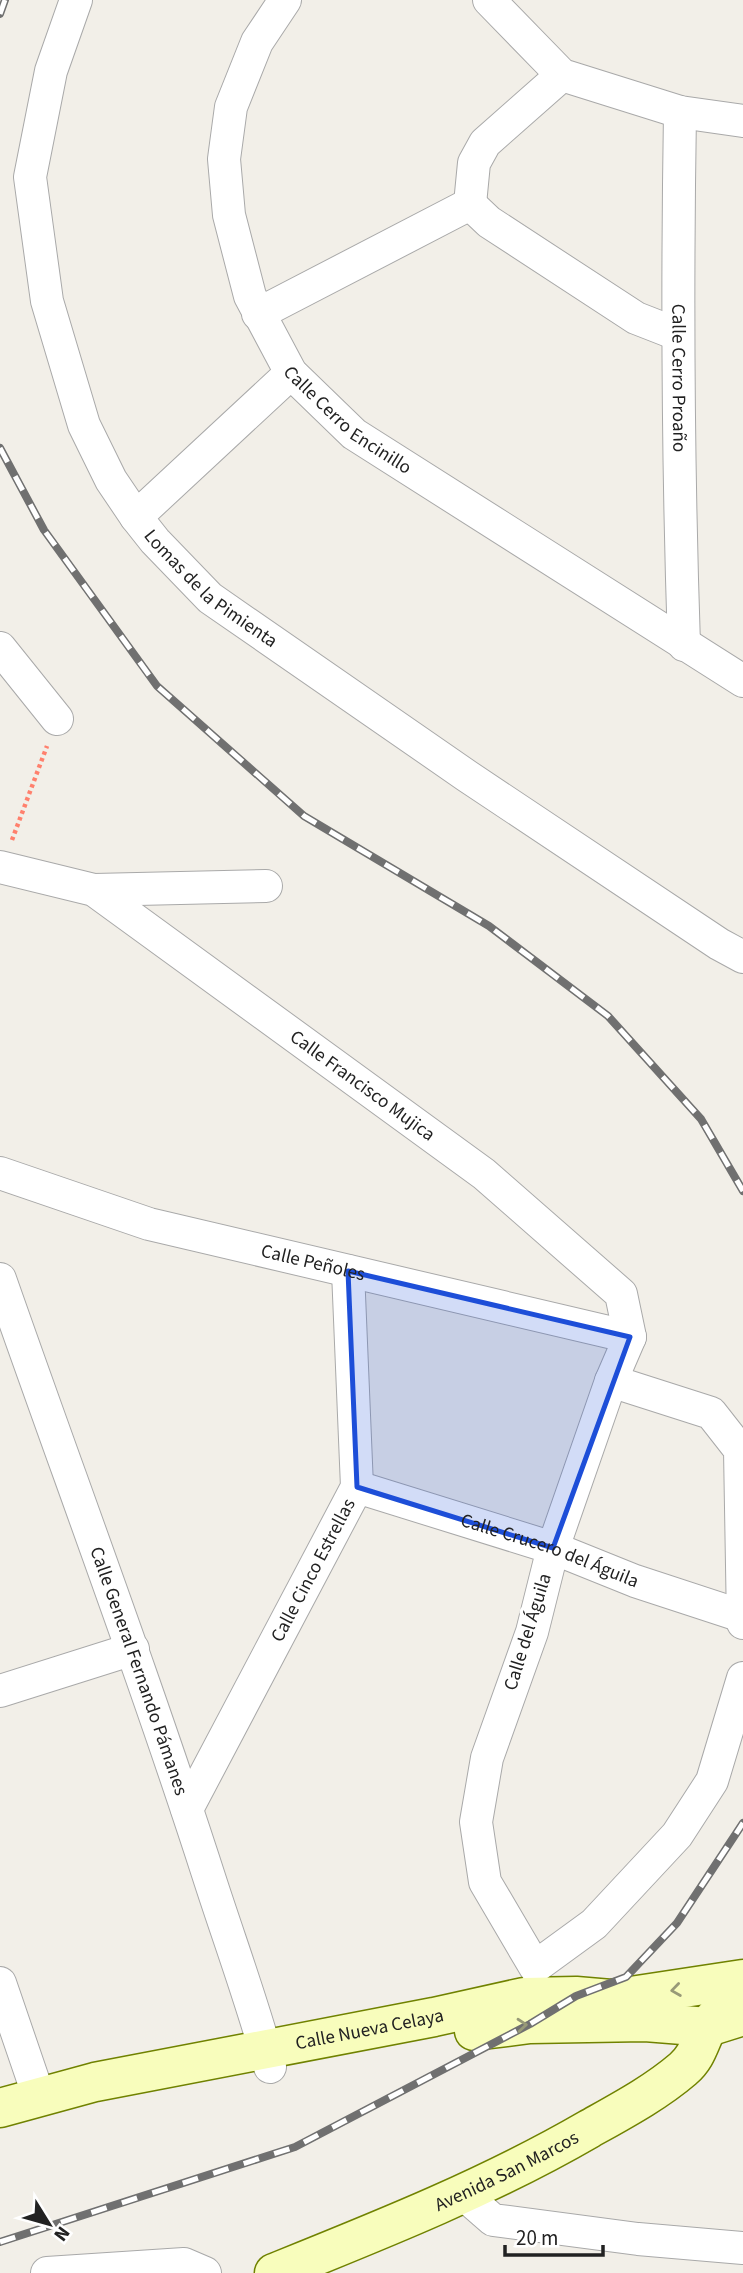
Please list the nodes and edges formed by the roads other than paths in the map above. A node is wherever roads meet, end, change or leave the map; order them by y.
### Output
1 (76, 0) edge
2 (285, 0) edge
3 (489, 0) edge
4 (562, 75) junction
5 (680, 112) junction
6 (743, 121) edge
7 (470, 204) junction
8 (258, 314) junction
9 (677, 334) junction
10 (290, 373) junction
11 (136, 517) junction
12 (684, 645) junction
13 (0, 648) edge
14 (743, 681) edge
15 (57, 719) road end
16 (1, 869) edge
17 (267, 886) dead end
18 (94, 890) junction
19 (743, 957) edge
20 (0, 1173) edge
21 (348, 1271) junction
22 (0, 1279) edge
23 (630, 1337) junction
24 (611, 1381) junction
25 (356, 1487) junction
26 (553, 1548) junction
27 (742, 1616) edge
28 (743, 1623) edge
29 (133, 1649) junction
30 (743, 1678) edge
31 (0, 1691) edge
32 (187, 1809) junction
33 (743, 1979) edge
34 (0, 1983) edge
35 (743, 1985) edge
36 (725, 2022) edge
37 (267, 2059) junction
38 (39, 2098) junction
39 (0, 2108) edge
40 (0, 2131) edge
41 (462, 2193) junction
42 (743, 2248) edge
43 (47, 2273) edge
44 (205, 2273) edge
45 (274, 2273) edge

1 - 11 street, Lomas de la Pimienta
2 - 8 street, Calle Cerro Encinillo
3 - 4 street
4 - 5 street
4 - 7 street
5 - 6 street
5 - 9 street, Calle Cerro Proaño
7 - 8 street
7 - 9 street
8 - 10 street, Calle Cerro Encinillo
9 - 12 street, Calle Cerro Proaño
10 - 11 street
10 - 12 street, Calle Cerro Encinillo
11 - 19 street, Lomas de la Pimienta
12 - 14 street, Calle Cerro Encinillo
13 - 15 street
16 - 18 street, Calle Francisco Mujica
17 - 18 street, Calle Francisco Mujica
18 - 23 street, Calle Francisco Mujica
20 - 21 street, Calle Peñoles
21 - 23 street, Calle Peñoles
21 - 25 street, Calle Cinco Estrellas
22 - 29 street, Calle General Fernando Pámanes
23 - 24 street, Calle del Águila
24 - 26 street, Calle del Águila
24 - 27 street
25 - 26 street, Calle Crucero del Águila
25 - 32 street, Calle Cinco Estrellas
26 - 27 street, Calle Crucero del Águila
26 - 30 street, Calle del Águila
27 - 28 street
29 - 31 street
29 - 32 street, Calle General Fernando Pámanes
32 - 37 street, Calle General Fernando Pámanes
33 -> 37 main road, Calle Nueva Celaya
34 - 38 street
35 - 36 main road, Avenida San Marcos
37 -> 36 main road, Calle Nueva Celaya
36 - 41 main road, Avenida San Marcos
37 - 38 main road, Calle Nueva Celaya
37 - 40 main road, Calle Nueva Celaya
38 - 39 main road, Calle Nueva Celaya
41 - 42 street
41 - 45 main road, Avenida San Marcos
43 - 44 street

